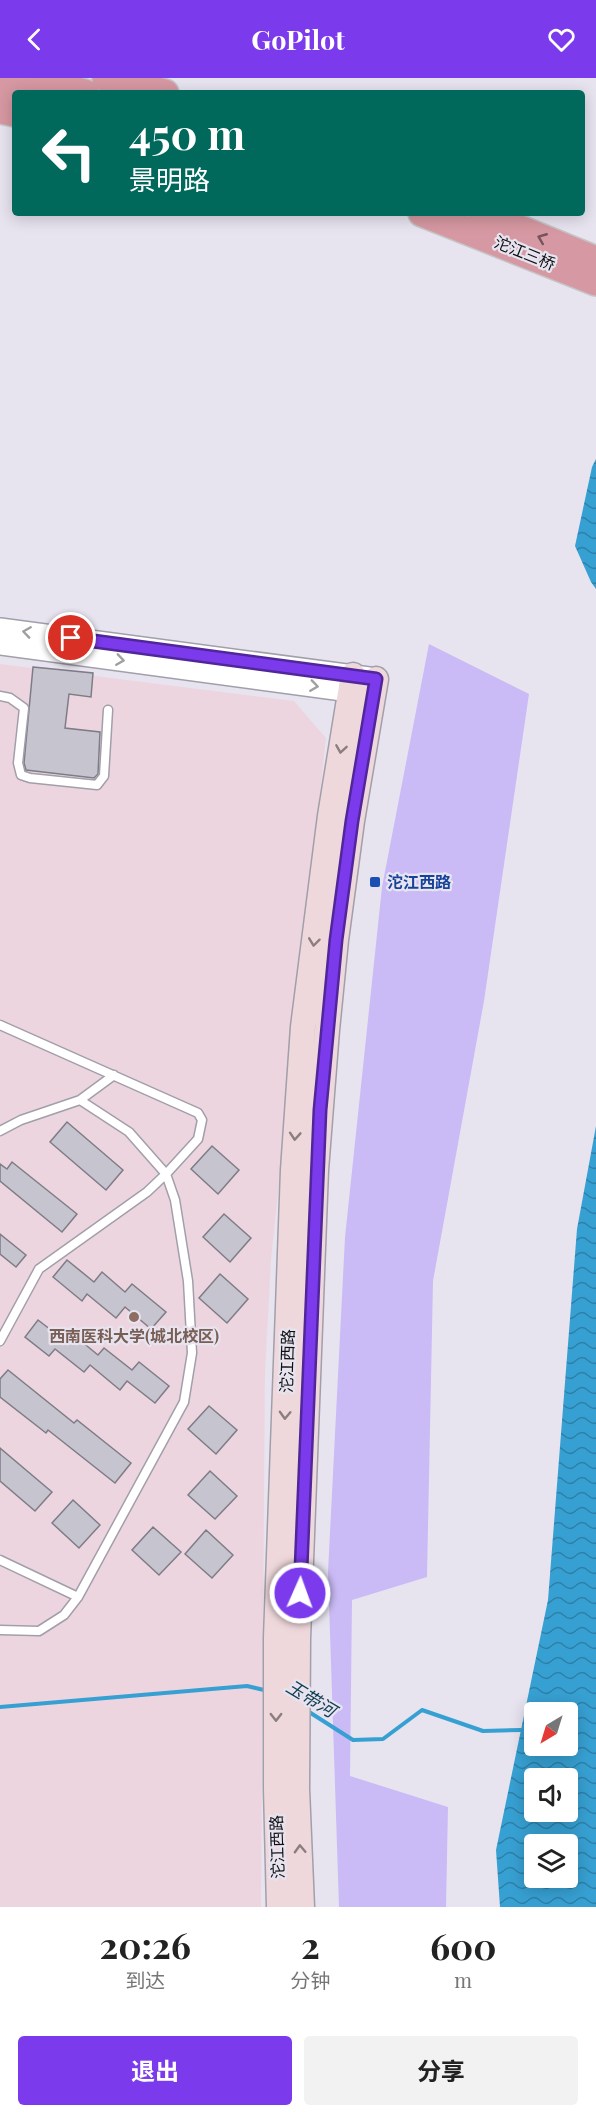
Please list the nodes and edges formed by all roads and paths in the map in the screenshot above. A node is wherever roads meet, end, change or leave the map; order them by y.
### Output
1 (26, 78) edge
2 (106, 78) edge
3 (73, 90) edge
4 (153, 90) edge
5 (430, 216) edge
6 (488, 216) edge
7 (596, 260) edge
8 (596, 282) edge
9 (0, 629) edge
10 (0, 644) edge
11 (363, 685) junction
12 (0, 696) edge
13 (108, 710) dead end
14 (0, 1025) edge
15 (114, 1075) junction
16 (80, 1100) junction
17 (0, 1131) edge
18 (166, 1174) junction
19 (0, 1341) edge
20 (0, 1560) edge
21 (78, 1596) junction
22 (0, 1629) edge
23 (287, 1789) junction
24 (279, 1907) edge
25 (302, 1907) edge

1 - 3 highway
2 - 4 highway
5 - 8 highway, 沱江三桥
7 -> 6 highway, 沱江三桥
11 -> 9 street
10 -> 11 street
11 - 23 main road, 沱江西路
12 - 13 lane
14 - 15 lane
15 - 16 lane
15 - 18 lane
16 - 17 lane
16 - 18 lane
18 - 19 lane
18 - 21 lane
20 - 21 lane
21 - 22 lane
23 - 24 main road, 沱江西路
25 -> 23 main road, 沱江西路

